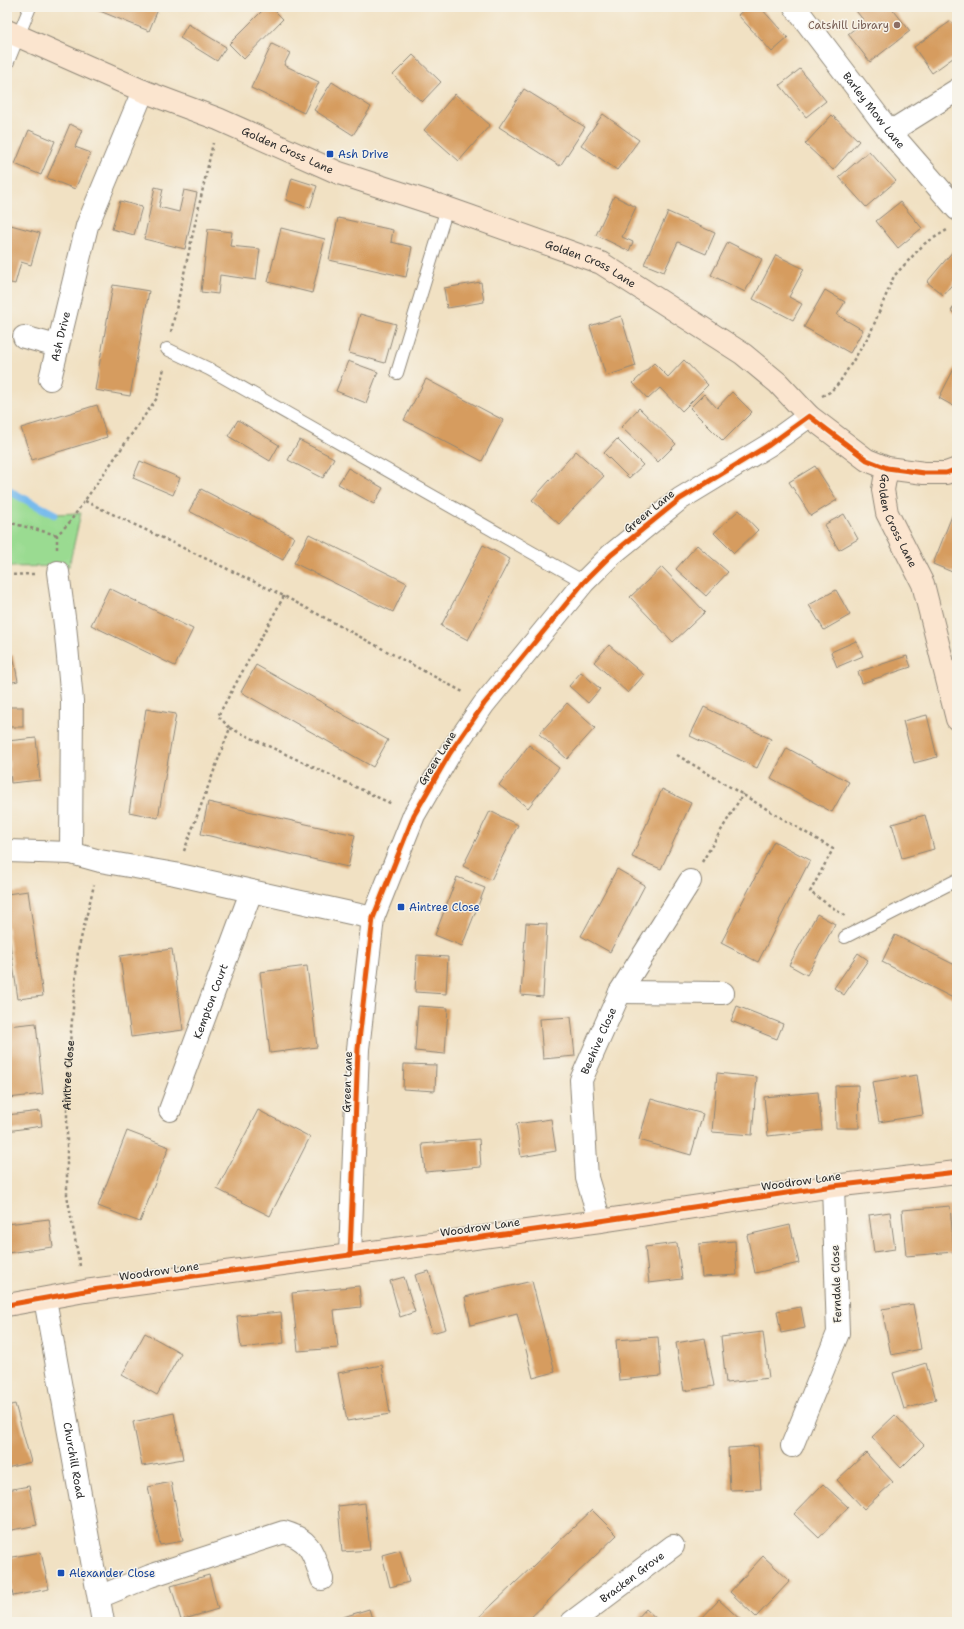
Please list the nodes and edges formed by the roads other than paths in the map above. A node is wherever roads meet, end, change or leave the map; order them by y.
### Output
1 (30, 7) edge
2 (795, 7) edge
3 (13, 34) edge
4 (7, 64) edge
5 (957, 90) edge
6 (143, 91) junction
7 (890, 132) junction
8 (447, 208) junction
9 (954, 219) edge
10 (24, 337) dead end
11 (57, 346) junction
12 (167, 349) dead end
13 (397, 373) dead end
14 (50, 379) dead end
15 (806, 412) junction
16 (887, 468) junction
17 (957, 469) edge
18 (58, 572) dead end
19 (584, 582) junction
20 (957, 719) edge
21 (7, 851) edge
22 (71, 853) junction
23 (957, 880) edge
24 (690, 881) road end
25 (251, 892) junction
26 (373, 918) junction
27 (844, 937) dead end
28 (620, 992) junction
29 (723, 993) dead end
30 (170, 1110) dead end
31 (957, 1172) edge
32 (833, 1186) junction
33 (600, 1221) junction
34 (350, 1255) junction
35 (45, 1299) junction
36 (7, 1305) edge
37 (792, 1446) dead end
38 (673, 1546) dead end
39 (322, 1579) dead end
40 (99, 1596) junction
41 (103, 1622) edge
42 (572, 1622) edge

1 - 3 lane
2 - 7 street, Barley Mow Lane
3 - 4 lane
3 - 6 street, Golden Cross Lane
5 - 7 street
6 - 8 street, Golden Cross Lane
6 - 11 street, Ash Drive
7 - 9 street, Barley Mow Lane
8 - 13 lane
8 - 15 street, Golden Cross Lane
10 - 11 street
11 - 14 street, Ash Drive
12 - 19 lane
15 - 16 street, Golden Cross Lane
15 - 19 street, Green Lane
16 - 17 street
16 - 20 street, Golden Cross Lane
18 - 22 street
19 - 26 street, Green Lane
21 - 22 street
22 - 25 street
23 - 27 lane
24 - 28 street, Beehive Close
25 - 26 street
25 - 30 street, Kempton Court
26 - 34 street, Green Lane
28 - 29 street
28 - 33 street, Beehive Close
31 - 32 street, Woodrow Lane
32 - 33 street, Woodrow Lane
32 - 37 street, Ferndale Close
33 - 34 street, Woodrow Lane
34 - 35 street, Woodrow Lane
35 - 36 street, Woodrow Lane
35 - 40 street, Churchill Road
38 - 42 street, Bracken Grove
39 - 40 street
40 - 41 street, Churchill Road

